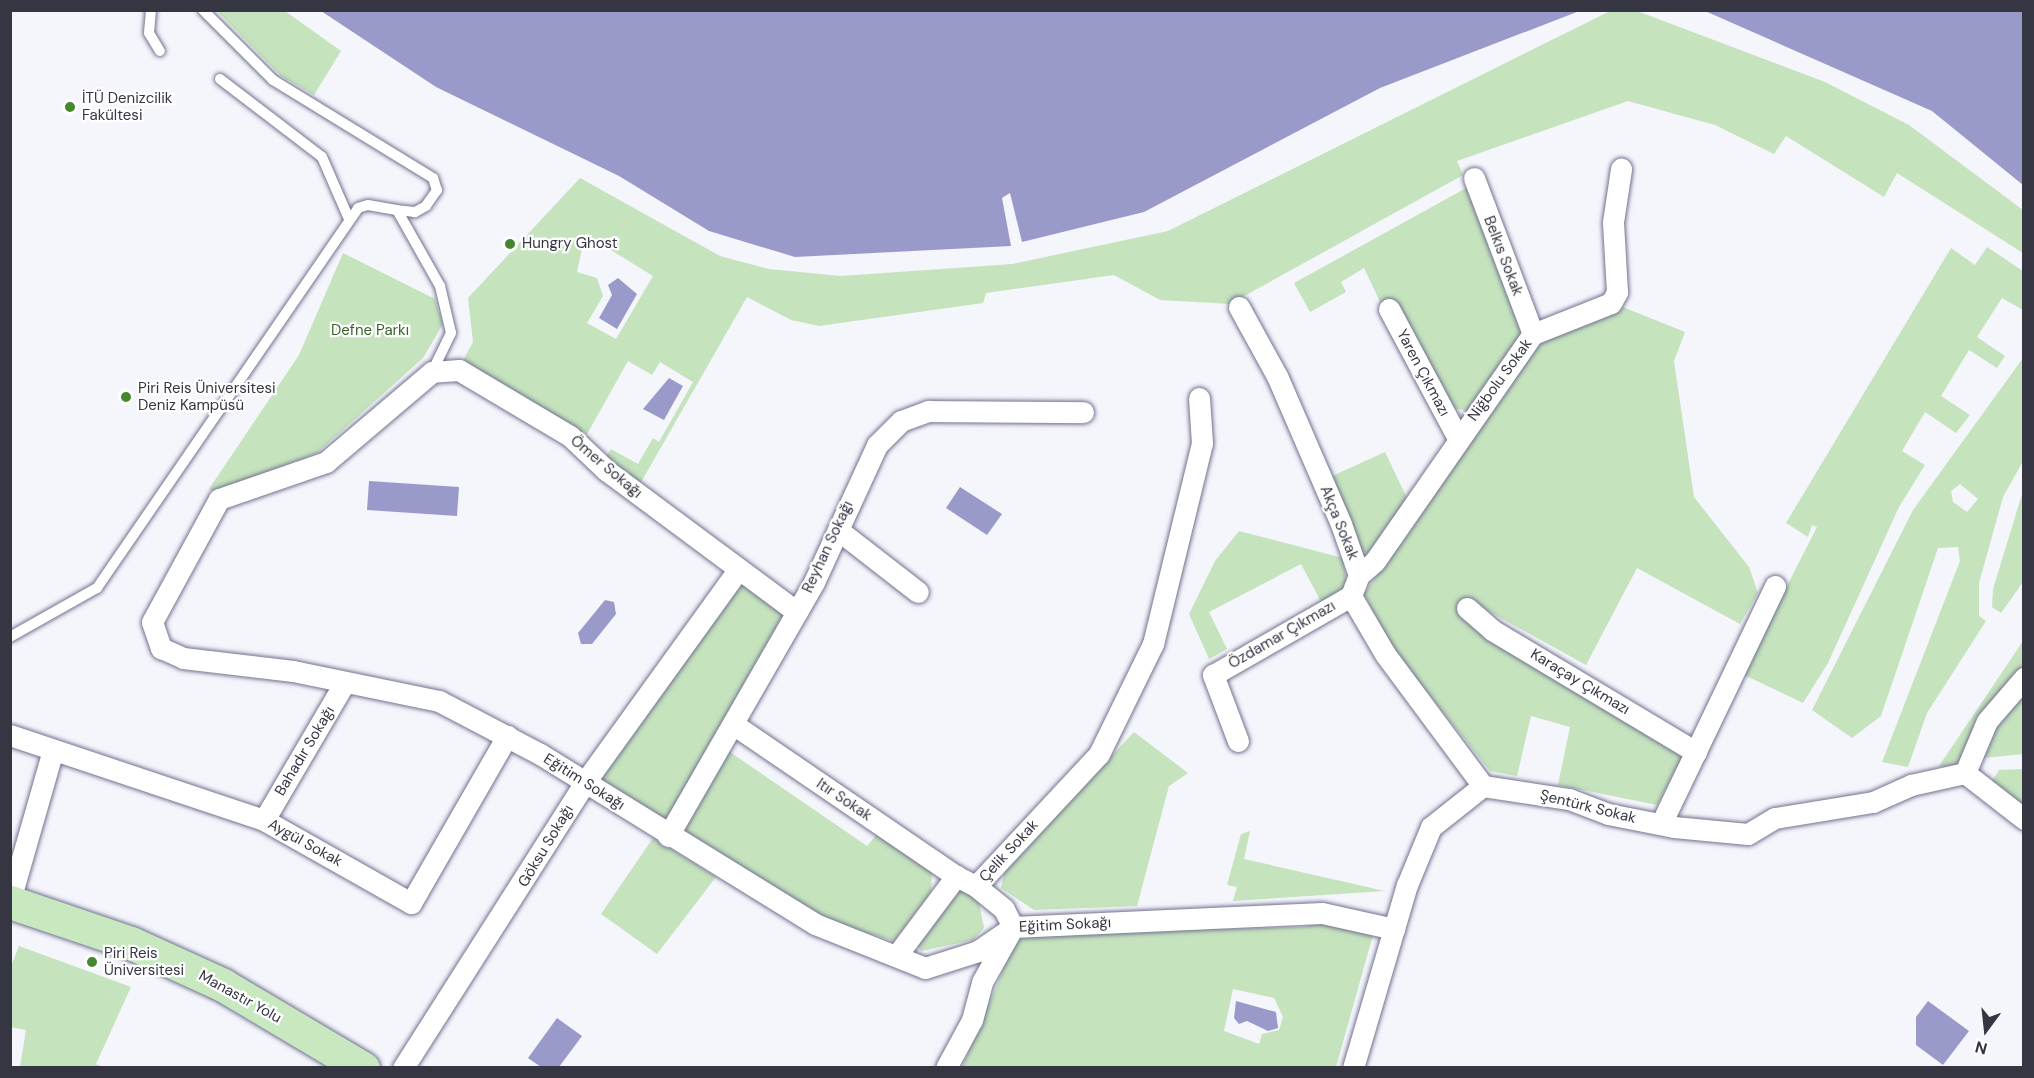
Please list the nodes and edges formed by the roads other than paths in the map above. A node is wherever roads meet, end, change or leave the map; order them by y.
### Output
1 (151, 10) edge
2 (203, 10) edge
3 (160, 51) dead end
4 (220, 79) dead end
5 (1621, 169) dead end
6 (1474, 178) dead end
7 (397, 210) junction
8 (349, 219) junction
9 (1239, 307) dead end
10 (1389, 309) dead end
11 (1533, 334) junction
12 (432, 372) junction
13 (1199, 398) dead end
14 (1083, 412) dead end
15 (1458, 438) junction
16 (838, 530) junction
17 (737, 571) junction
18 (1359, 575) junction
19 (1775, 586) dead end
20 (918, 592) dead end
21 (1351, 596) junction
22 (1467, 608) dead end
23 (797, 612) junction
24 (10, 637) edge
25 (2024, 678) edge
26 (345, 682) junction
27 (733, 724) junction
28 (10, 735) edge
29 (507, 736) junction
30 (1238, 741) dead end
31 (53, 750) junction
32 (1696, 752) junction
33 (1965, 773) junction
34 (585, 782) junction
35 (1482, 786) junction
36 (2024, 819) edge
37 (264, 820) junction
38 (1661, 824) junction
39 (668, 836) junction
40 (956, 876) junction
41 (976, 886) junction
42 (10, 901) edge
43 (1014, 927) junction
44 (1394, 929) junction
45 (897, 955) junction
46 (363, 1068) edge
47 (404, 1068) edge
48 (946, 1068) edge
49 (1353, 1068) edge

1 - 3 lane
2 - 7 lane
4 - 8 lane
5 - 11 street, Niğbolu Sokak
6 - 11 street, Belkıs Sokak
7 - 8 lane
7 - 12 lane
8 - 24 lane
9 - 18 street, Akça Sokak
10 - 15 street, Yaren Çıkmazı
11 - 15 street, Niğbolu Sokak
12 - 17 street, Ömer Sokağı
12 - 26 street, Eğitim Sokağı
13 - 41 street, Çelik Sokak
14 - 16 street, Reyhan Sokağı
15 - 18 street, Niğbolu Sokak
16 - 20 street
16 - 23 street, Reyhan Sokağı
17 - 23 street, Ömer Sokağı
17 - 34 street, Göksu Sokağı
18 - 21 street, Akça Sokak
19 - 32 street
21 - 30 street, Özdamar Çıkmazı
21 - 35 street
22 - 32 street, Karaçay Çıkmazı
23 - 27 street, Reyhan Sokağı
25 - 33 street
26 - 29 street, Eğitim Sokağı
26 - 37 street, Bahadır Sokağı
27 - 39 street, Reyhan Sokağı
27 - 40 street, Itır Sokak
28 - 31 street, Aygül Sokak
29 - 34 street, Eğitim Sokağı
29 - 37 street, Aygül Sokak
31 - 37 street, Aygül Sokak
31 - 42 street
32 - 38 street
33 - 36 street
33 - 38 street, Şentürk Sokak
34 - 39 street, Eğitim Sokağı
34 - 47 street, Göksu Sokağı
35 - 38 street, Şentürk Sokak
35 - 44 street
39 - 45 street, Eğitim Sokağı
40 - 41 street, Çelik Sokak
40 - 45 street, Çelik Sokak
41 - 43 street
42 - 46 main road, Manastır Yolu
43 - 44 street, Eğitim Sokağı
43 - 45 street, Eğitim Sokağı
43 - 48 street
44 - 49 street

